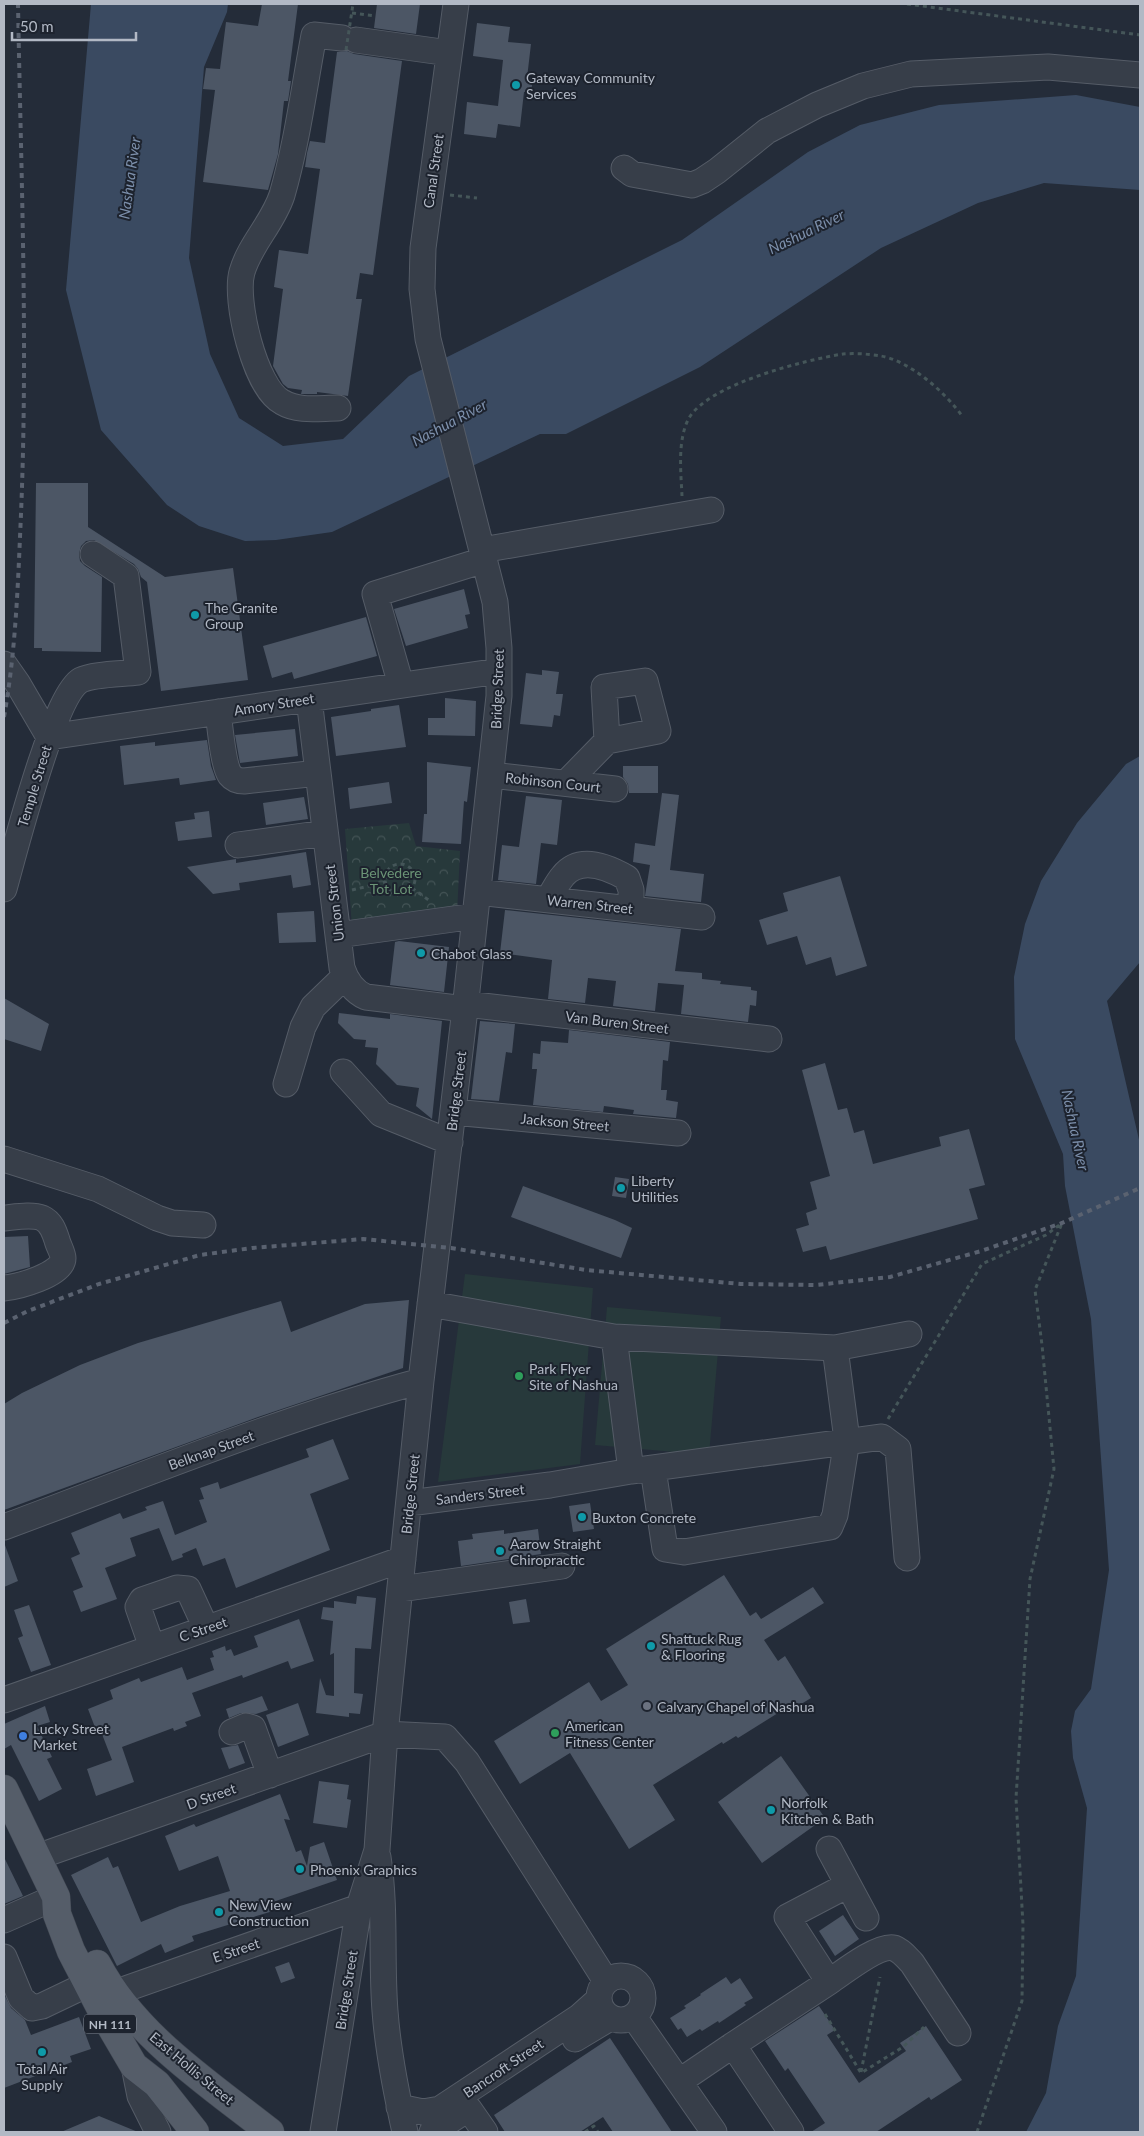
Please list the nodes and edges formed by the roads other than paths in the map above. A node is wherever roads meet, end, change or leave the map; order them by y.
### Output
1 (456, 4) edge
2 (449, 53) junction
3 (1140, 75) edge
4 (624, 168) dead end
5 (428, 339) joint
6 (338, 408) dead end
7 (711, 510) dead end
8 (93, 554) dead end
9 (483, 555) junction
10 (4, 664) edge
11 (499, 671) junction
12 (402, 685) junction
13 (309, 698) junction
14 (218, 712) junction
15 (49, 738) junction
16 (606, 741) dead end
17 (318, 773) junction
18 (492, 775) junction
19 (566, 783) junction
20 (615, 788) dead end
21 (326, 834) junction
22 (238, 845) dead end
23 (4, 889) edge
24 (478, 892) junction
25 (548, 899) junction
26 (631, 908) junction
27 (475, 916) junction
28 (702, 917) dead end
29 (338, 935) junction
30 (344, 977) junction
31 (466, 1007) junction
32 (769, 1039) dead end
33 (343, 1072) dead end
34 (286, 1084) dead end
35 (453, 1112) junction
36 (678, 1133) dead end
37 (450, 1142) junction
38 (4, 1159) edge
39 (4, 1218) edge
40 (203, 1225) dead end
41 (4, 1288) edge
42 (430, 1304) junction
43 (910, 1334) dead end
44 (614, 1337) junction
45 (835, 1348) junction
46 (421, 1381) junction
47 (847, 1440) junction
48 (642, 1470) junction
49 (409, 1503) junction
50 (4, 1527) edge
51 (907, 1558) dead end
52 (403, 1559) junction
53 (562, 1566) dead end
54 (400, 1588) junction
55 (206, 1628) junction
56 (152, 1647) junction
57 (4, 1700) edge
58 (232, 1732) dead end
59 (385, 1734) junction
60 (270, 1775) junction
61 (4, 1789) edge
62 (377, 1850) junction
63 (830, 1850) dead end
64 (37, 1857) junction
65 (848, 1885) junction
66 (56, 1897) junction
67 (359, 1907) junction
68 (866, 1918) dead end
69 (4, 1920) edge
70 (4, 1957) edge
71 (829, 1982) junction
72 (88, 1984) junction
73 (114, 1993) junction
74 (612, 2004) junction
75 (958, 2033) dead end
76 (733, 2045) junction
77 (134, 2066) junction
78 (680, 2081) junction
79 (399, 2107) junction
80 (469, 2109) junction
81 (443, 2129) edge
82 (158, 2132) edge
83 (195, 2132) edge
84 (270, 2132) edge
85 (323, 2132) edge
86 (405, 2132) edge
87 (485, 2132) edge
88 (714, 2132) edge
89 (790, 2132) edge

1 - 2 street, Canal Street
2 - 5 street, Canal Street
2 - 6 street
3 - 4 street
5 - 9 street, Bridge Street
7 - 9 street
8 - 15 street
9 - 11 street, Bridge Street
9 - 12 street
10 - 15 street, Temple Street
11 - 12 street, Amory Street
11 - 18 street, Bridge Street
12 - 13 street, Amory Street
13 - 14 street, Amory Street
13 - 17 street, Union Street
14 - 15 street, Amory Street
14 - 17 street
15 - 23 street, Temple Street
16 - 19 street
17 - 21 street, Union Street
18 - 19 street, Robinson Court
18 - 24 street, Bridge Street
19 - 20 street, Robinson Court
21 - 22 street
21 - 29 street, Union Street
24 - 25 street, Warren Street
24 - 27 street, Bridge Street
25 - 26 street, Warren Street
25 - 26 street
26 - 28 street, Warren Street
27 - 29 street
27 - 31 street, Bridge Street
29 - 30 street, Union Street
30 - 31 street
30 - 34 street
31 - 32 street, Van Buren Street
31 - 35 street, Bridge Street
33 - 37 street
35 - 36 street, Jackson Street
35 - 37 street, Bridge Street
37 - 42 street, Bridge Street
38 - 40 street
39 - 41 street
42 - 44 street
42 - 46 street, Bridge Street
43 - 45 street
44 - 45 street
44 - 48 street
45 - 47 street
46 - 49 street, Bridge Street
46 - 50 street, Belknap Street
47 - 48 street, Sanders Street
47 - 48 street
47 - 51 street, Sanders Street
48 - 49 street, Sanders Street
49 - 52 street, Bridge Street
52 - 54 street, Bridge Street
52 - 55 street, C Street
53 - 54 street
54 - 59 street, Bridge Street
55 - 56 street, C Street
55 - 56 street
56 - 57 street, C Street
58 - 60 street
59 - 60 street, D Street
59 - 62 street, Bridge Street
59 - 74 street
60 - 64 street, D Street
61 - 64 main road, East Hollis Street / NH 111
62 - 67 street, Bridge Street
62 - 79 street, Bridge Street
63 - 65 street
64 - 66 main road, East Hollis Street / NH 111
65 - 68 street
65 - 71 street
66 - 69 street
66 - 72 main road, East Hollis Street / NH 111
66 - 73 main road, East Hollis Street / NH 111
67 - 73 street, E Street
67 - 85 street, Bridge Street
70 - 72 street
71 - 75 street
71 - 76 street
72 - 77 main road, East Hollis Street / NH 111
73 - 84 main road, East Hollis Street / NH 111
74 - 78 street
74 - 79 street, Bancroft Street
74 - 80 street, Bancroft Street
76 - 78 street
76 - 89 street
77 - 82 street, East Hollis Street
77 - 83 main road, East Hollis Street / NH 111
78 - 88 street
79 - 86 street, Bridge Street
80 - 81 street, Bancroft Street
80 - 87 street

